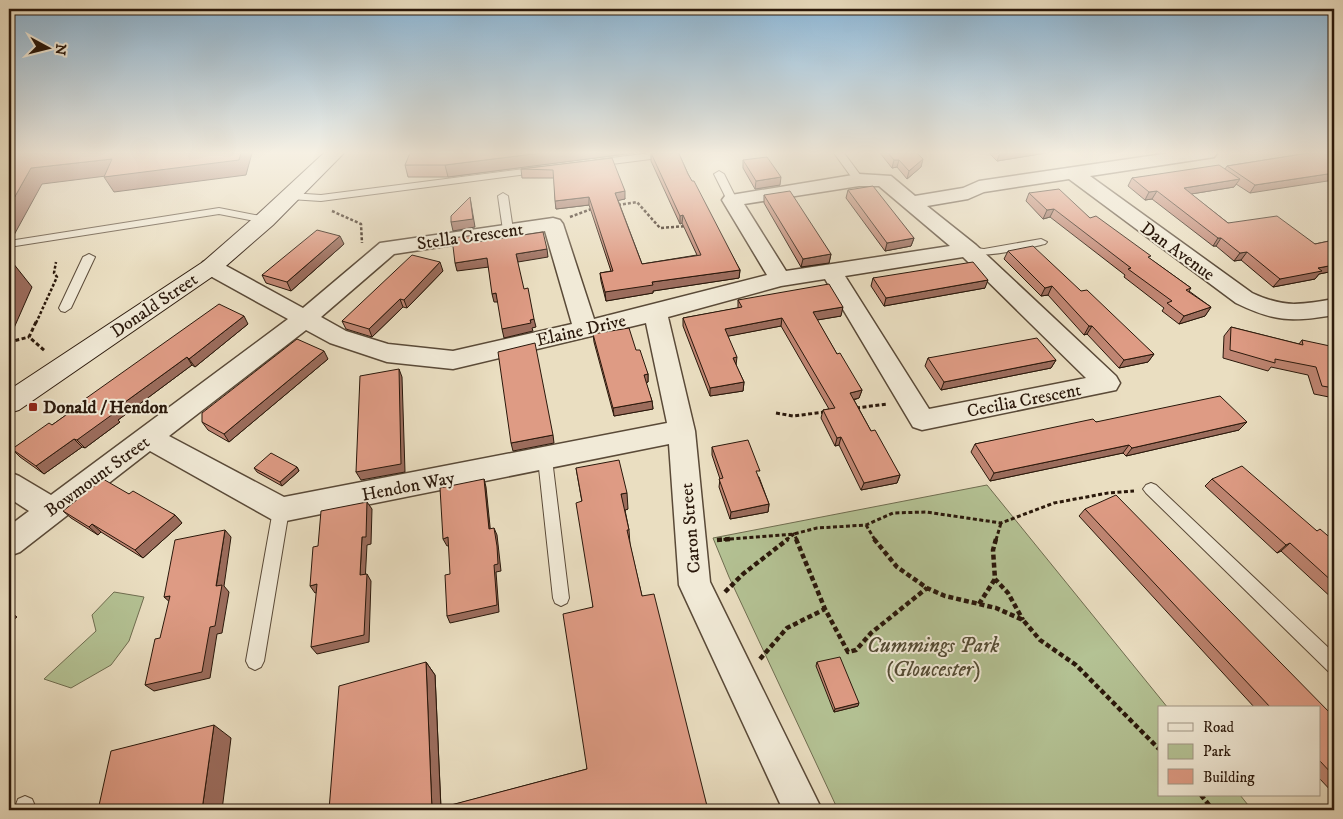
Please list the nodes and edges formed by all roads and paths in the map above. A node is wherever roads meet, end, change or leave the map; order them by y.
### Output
1 (293, 191) edge
2 (295, 191) edge
3 (374, 191) edge
4 (728, 191) edge
5 (788, 191) edge
6 (899, 191) edge
7 (970, 191) edge
8 (1098, 191) edge
9 (290, 196) junction
10 (503, 196) dead end
11 (732, 200) junction
12 (913, 202) junction
13 (611, 206) edge
14 (603, 207) edge
15 (330, 210) dead end
16 (265, 220) junction
17 (553, 224) junction
18 (691, 226) edge
19 (508, 230) junction
20 (1041, 242) dead end
21 (9, 244) edge
22 (388, 248) junction
23 (968, 250) junction
24 (89, 257) dead end
25 (56, 262) dead end
26 (211, 267) junction
27 (832, 272) junction
28 (780, 280) junction
29 (1334, 306) edge
30 (65, 308) dead end
31 (655, 313) junction
32 (304, 319) junction
33 (585, 328) junction
34 (30, 338) junction
35 (9, 342) edge
36 (45, 351) dead end
37 (910, 401) junction
38 (9, 403) edge
39 (851, 408) edge
40 (832, 411) edge
41 (776, 413) dead end
42 (682, 431) junction
43 (150, 438) junction
44 (545, 459) junction
45 (9, 484) edge
46 (1151, 489) joint
47 (50, 509) junction
48 (282, 510) junction
49 (1001, 524) junction
50 (866, 525) junction
51 (794, 534) junction
52 (711, 541) dead end
53 (9, 543) edge
54 (995, 579) junction
55 (927, 588) junction
56 (561, 598) dead end
57 (706, 604) junction
58 (979, 604) junction
59 (825, 609) junction
60 (1022, 620) junction
61 (255, 661) dead end
62 (1334, 665) edge
63 (741, 681) junction
64 (1158, 748) edge
65 (1202, 796) edge
66 (803, 810) edge
67 (1214, 810) edge

1 - 9 street, Donald Street
2 - 9 street, Donald Street
3 - 9 lane
4 - 11 lane
5 - 11 street
6 - 12 street
7 - 12 street
8 - 29 street, Dan Avenue
9 - 16 street, Donald Street
10 - 19 lane
11 - 28 street
12 - 23 street
13 - 18 path
14 - 17 path
15 - 22 path
16 - 21 lane
16 - 26 street, Donald Street
17 - 19 street, Stella Crescent
17 - 33 street
19 - 22 street, Stella Crescent
20 - 23 lane
22 - 32 street
23 - 27 street, Elaine Drive
23 - 37 street, Cecilia Crescent
24 - 30 lane
25 - 34 path
26 - 32 street, Elaine Drive
26 - 38 street, Donald Street
27 - 28 street, Elaine Drive
27 - 37 street, Cecilia Crescent
28 - 31 street, Elaine Drive
31 - 33 street, Elaine Drive
31 - 42 street, Caron Street
32 - 33 street, Elaine Drive
32 - 43 street, Bowmount Street
34 - 35 path
34 - 36 path
37 - 39 path
40 - 41 path
42 - 44 street, Hendon Way
42 - 57 street, Caron Street
43 - 47 street, Bowmount Street
43 - 48 street
44 - 48 street, Hendon Way
44 - 56 lane
45 - 47 street
46 - 49 path
46 - 62 lane
47 - 53 street, Bowmount Street
48 - 61 lane
49 - 50 path
49 - 54 path
50 - 51 path
50 - 55 path
51 - 52 path
51 - 57 path
51 - 59 path
54 - 58 path
54 - 60 path
55 - 58 path
55 - 59 path
57 - 63 street, Caron Street
58 - 60 path
59 - 63 path
60 - 64 path
63 - 66 street, Caron Street
65 - 67 path

